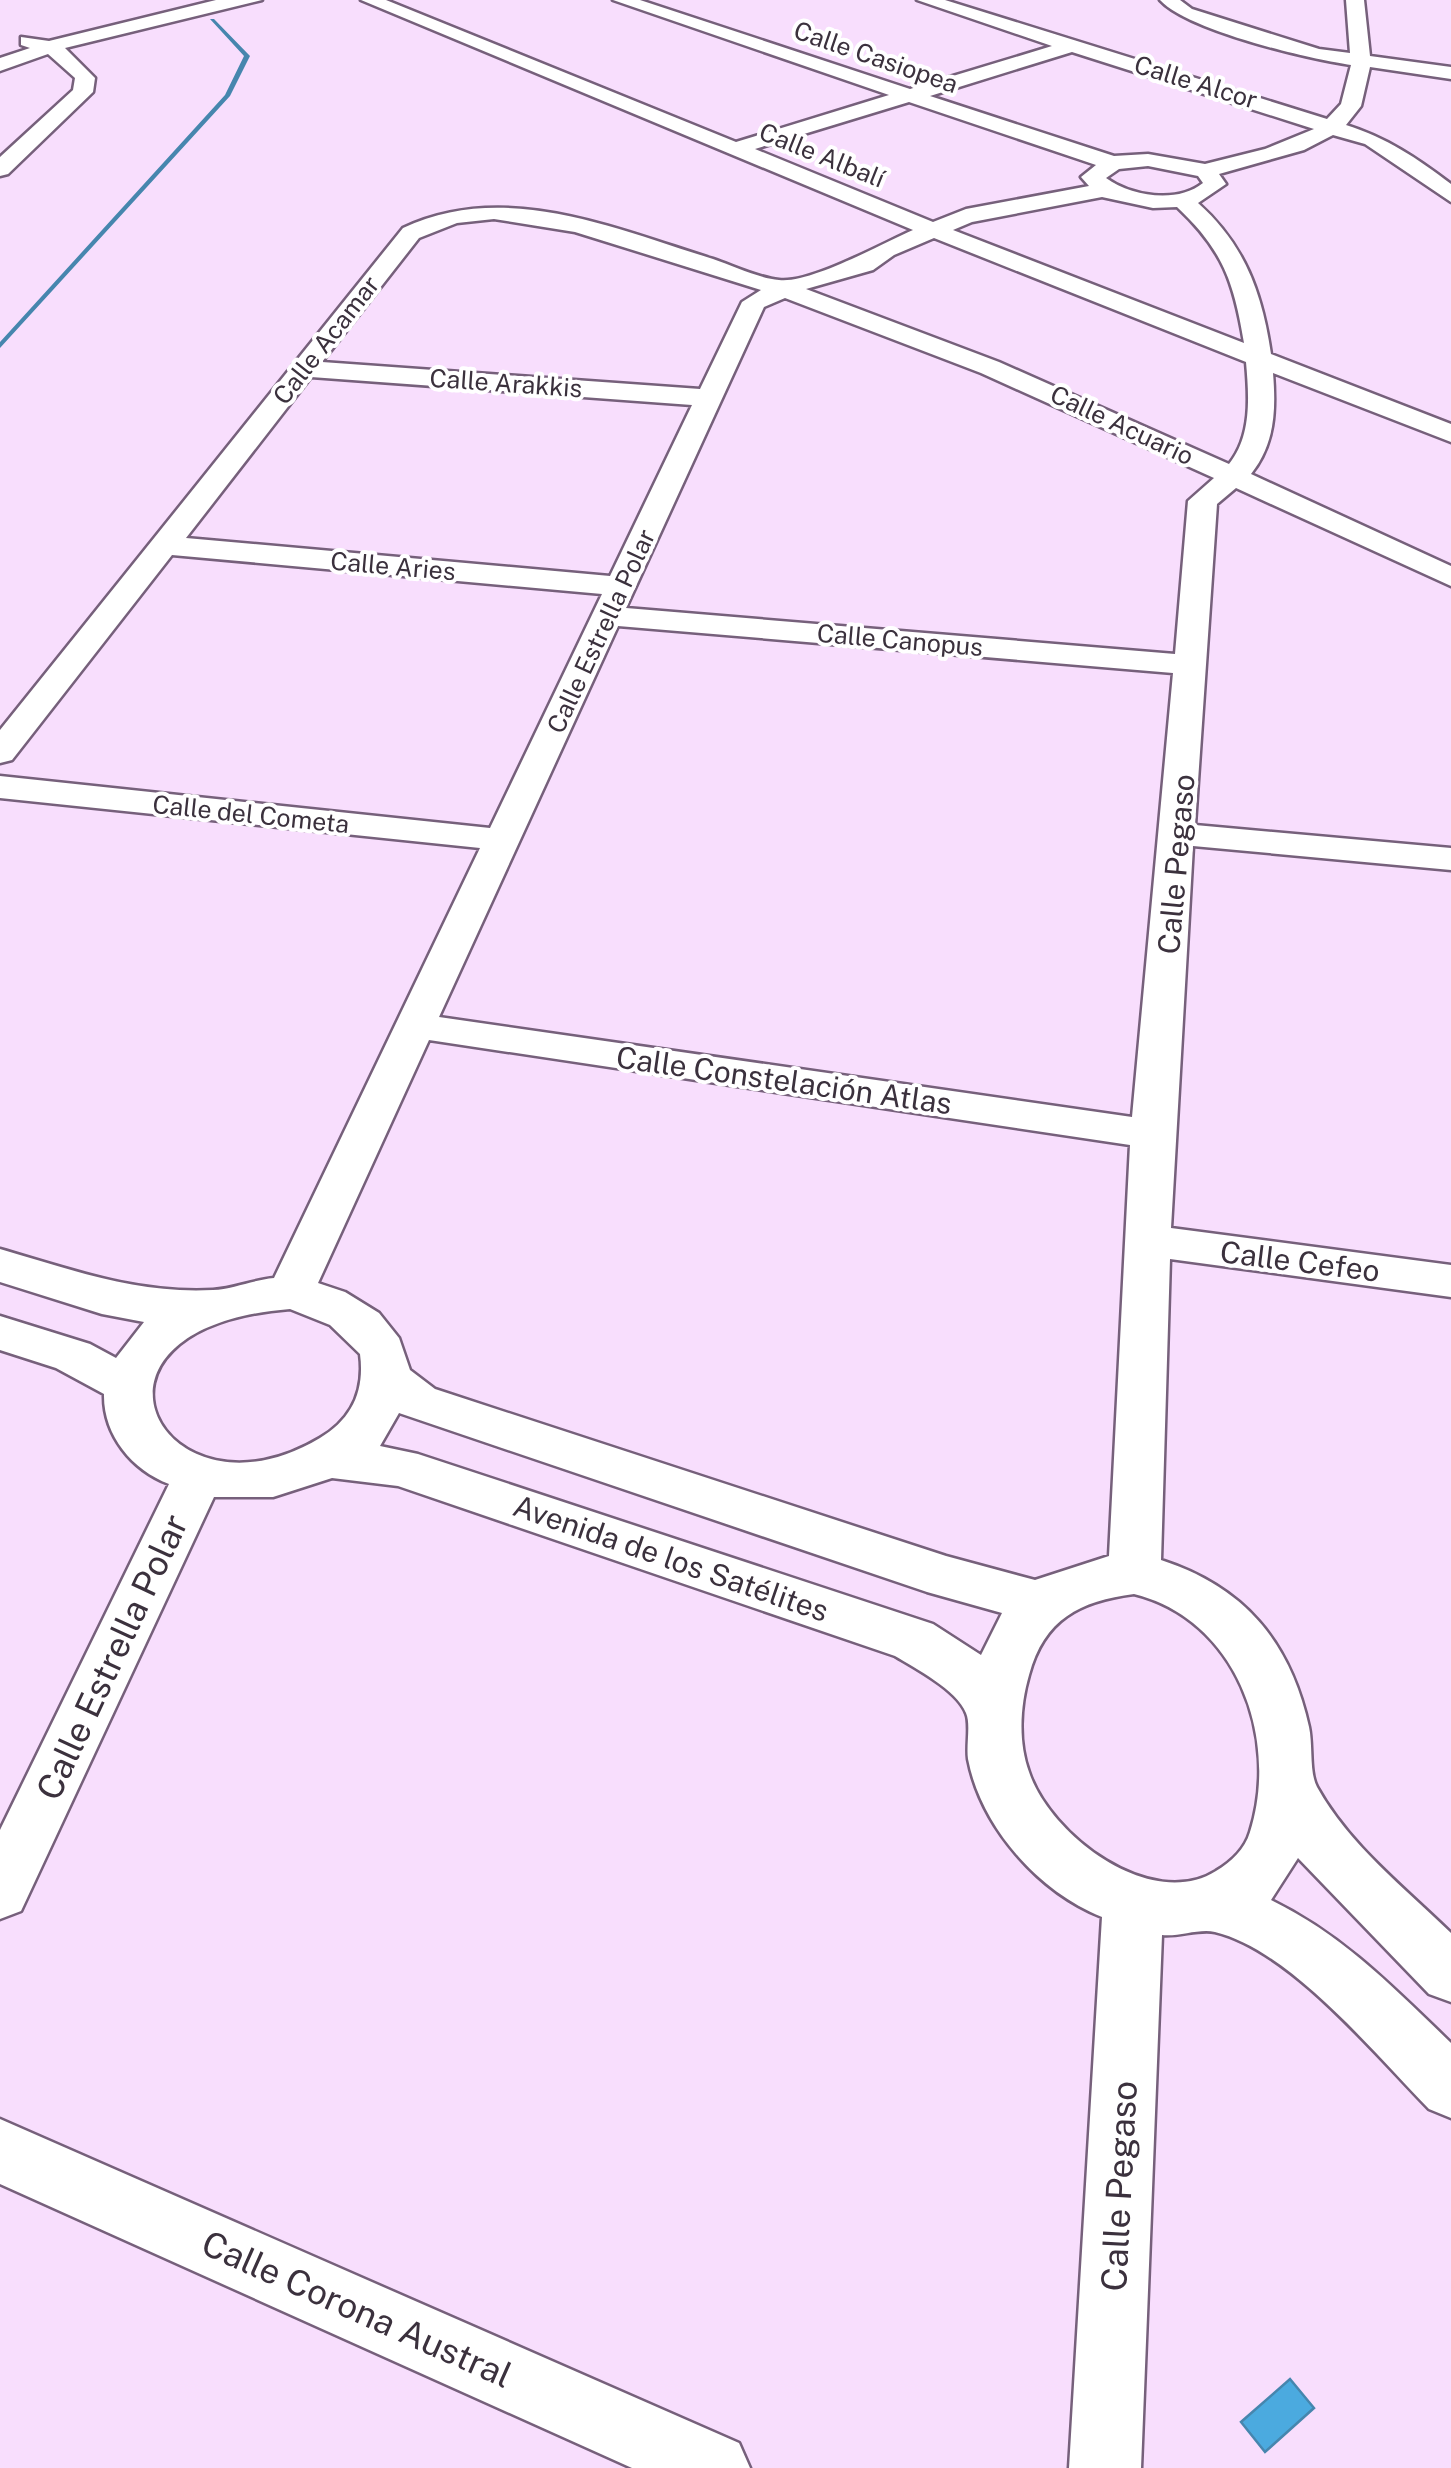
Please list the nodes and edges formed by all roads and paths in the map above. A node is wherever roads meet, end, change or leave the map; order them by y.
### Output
1 (254, 0) edge
2 (370, 0) edge
3 (625, 0) edge
4 (926, 0) edge
5 (1169, 0) edge
6 (1355, 0) edge
7 (8, 38) dead end
8 (1074, 45) junction
9 (48, 46) junction
10 (1358, 59) junction
11 (0, 65) edge
12 (1451, 73) edge
13 (910, 95) junction
14 (1333, 126) junction
15 (734, 148) junction
16 (1113, 163) junction
17 (0, 170) edge
18 (1205, 171) junction
19 (1102, 190) junction
20 (1451, 195) edge
21 (1182, 200) junction
22 (931, 229) junction
23 (787, 288) junction
24 (1255, 354) junction
25 (304, 368) junction
26 (709, 398) junction
27 (1451, 434) edge
28 (1232, 477) junction
29 (164, 545) junction
30 (1451, 577) edge
31 (614, 601) junction
32 (1192, 665) junction
33 (0, 753) edge
34 (0, 787) edge
35 (1178, 834) junction
36 (503, 840) junction
37 (1451, 859) edge
38 (416, 1026) junction
39 (1152, 1134) junction
40 (1148, 1241) junction
41 (0, 1265) edge
42 (1451, 1280) edge
43 (290, 1293) junction
44 (210, 1305) junction
45 (0, 1333) edge
46 (388, 1379) junction
47 (128, 1385) junction
48 (326, 1458) junction
49 (198, 1477) junction
50 (1134, 1573) junction
51 (1042, 1602) junction
52 (994, 1705) junction
53 (1284, 1782) junction
54 (0, 1892) edge
55 (1133, 1904) junction
56 (1216, 1904) junction
57 (1451, 1974) edge
58 (1451, 2087) edge
59 (0, 2151) edge
60 (714, 2468) edge
61 (1106, 2468) edge

1 - 9 street
2 - 15 street, Calle Albalí
3 - 13 street, Calle Casiopea
4 - 8 street, Calle Alcor
5 - 10 street
6 - 10 street
7 - 9 street
8 - 13 street
8 - 14 street, Calle Alcor
9 - 11 street
9 - 17 street
10 - 12 street
10 - 14 street
13 - 15 street
13 - 16 street, Calle Casiopea
14 - 18 street
14 - 20 street, Calle Alcor
15 - 22 street, Calle Albalí
16 - 18 street, Calle Casiopea
16 - 19 street
18 - 21 street
19 - 21 street, Calle Estrella Polar
19 - 22 street, Calle Estrella Polar
21 - 24 street, Calle Pegaso
22 - 23 street, Calle Estrella Polar
22 - 24 street, Calle Albalí
23 - 25 street, Calle Acamar
23 - 26 street, Calle Estrella Polar
23 - 28 street, Calle Acuario
24 - 27 street
24 - 28 street, Calle Pegaso
25 - 26 street, Calle Arakkis
25 - 29 street, Calle Acamar
26 - 31 street, Calle Estrella Polar
28 - 30 street, Calle Acuario
28 - 32 street, Calle Pegaso
29 - 31 street, Calle Aries
29 - 33 street, Calle Acamar
31 - 32 street, Calle Canopus
31 - 36 street, Calle Estrella Polar
32 - 35 street, Calle Pegaso
34 - 36 street, Calle del Cometa
35 - 37 street
35 - 39 street, Calle Pegaso
36 - 38 street, Calle Estrella Polar
38 - 39 street, Calle Constelación Atlas
38 - 43 street, Calle Estrella Polar
39 - 40 street, Calle Pegaso
40 - 42 street, Calle Cefeo
40 - 50 street, Calle Pegaso
41 - 44 street
43 - 44 street
43 - 46 street
44 - 47 street
45 - 47 street
46 - 48 street
46 - 51 street
47 - 49 street
48 - 49 street
48 - 52 street, Avenida de los Satélites
49 - 54 street, Calle Estrella Polar
50 - 51 street
50 - 53 street
51 - 52 street
52 - 55 street
53 - 56 street
53 - 57 street
55 - 56 street
55 - 61 street, Calle Pegaso
56 - 58 street
59 - 60 street, Calle Corona Austral

